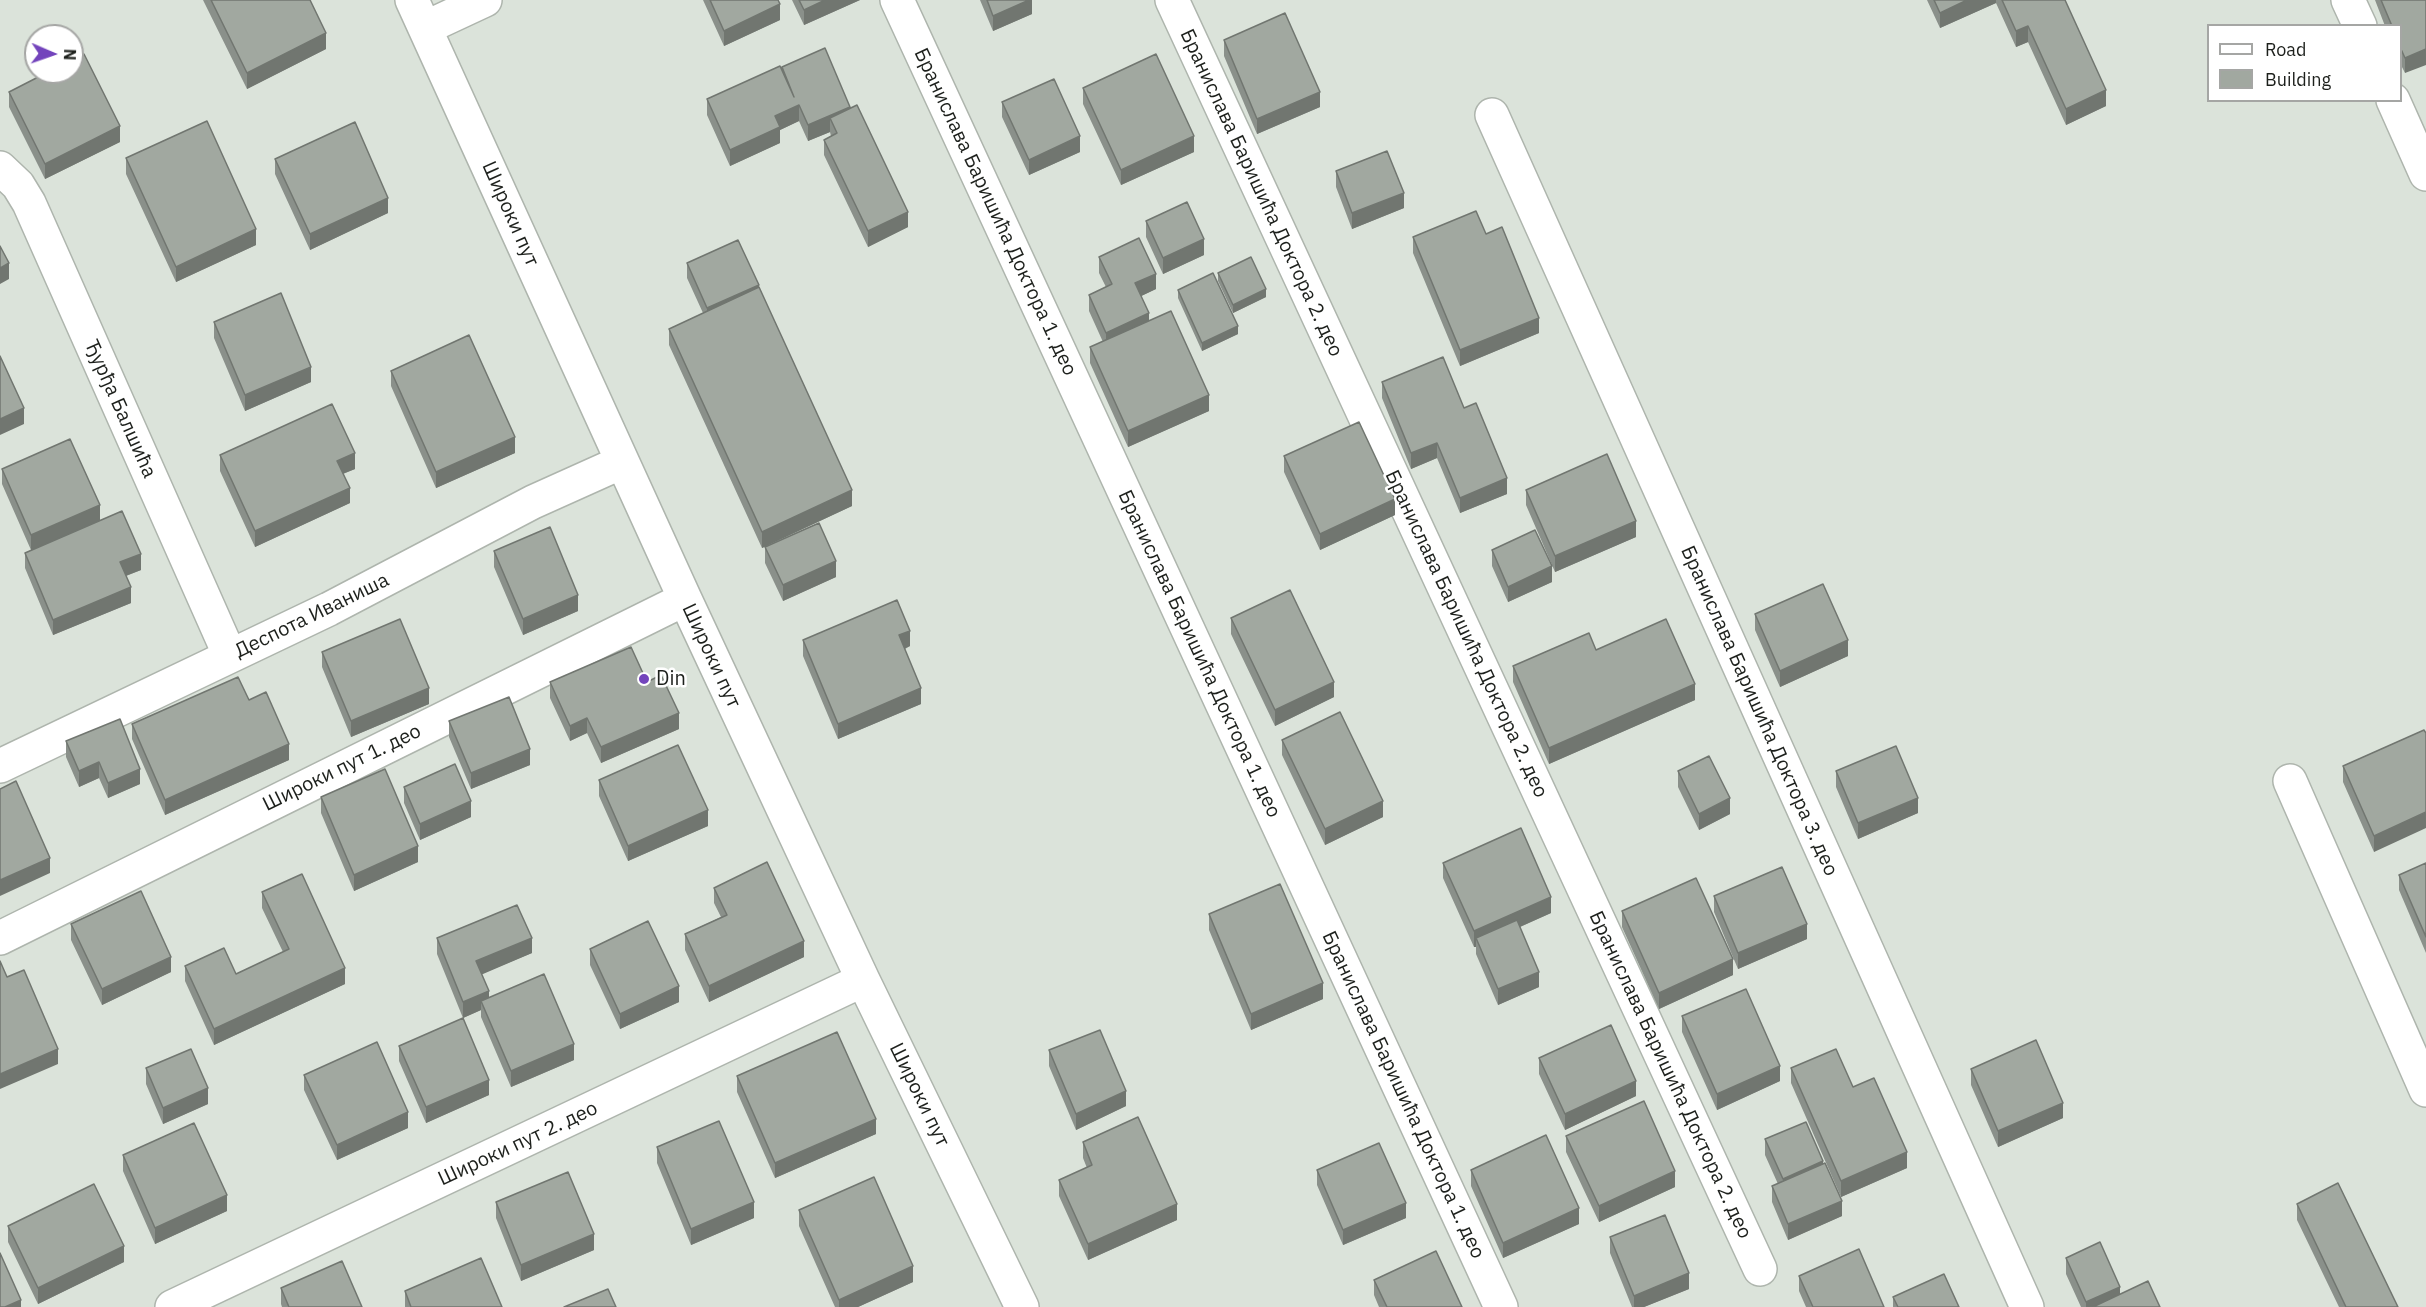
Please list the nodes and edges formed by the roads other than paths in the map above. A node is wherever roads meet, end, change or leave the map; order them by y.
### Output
1 (485, 0) edge
2 (897, 0) edge
3 (1172, 0) edge
4 (2348, 0) edge
5 (418, 14) edge
6 (2359, 24) edge
7 (2394, 102) edge
8 (1492, 115) dead end
9 (0, 168) edge
10 (2426, 174) edge
11 (622, 462) junction
12 (685, 599) junction
13 (230, 656) junction
14 (0, 766) edge
15 (2290, 781) dead end
16 (0, 938) edge
17 (863, 980) junction
18 (2426, 1090) edge
19 (1760, 1269) dead end
20 (172, 1307) edge
21 (1022, 1307) edge
22 (1501, 1307) edge
23 (2027, 1307) edge

1 - 5 street
2 - 22 street, Бранислава Баришића Доктора 1. део
3 - 19 street, Бранислава Баришића Доктора 2. део
4 - 6 street
5 - 11 street, Широки пут
7 - 10 street
8 - 23 street, Бранислава Баришића Доктора 3. део
9 - 13 street, Ђурђа Балшића
11 - 12 street, Широки пут
11 - 13 street, Деспота Иваниша
12 - 16 street, Широки пут 1. део
12 - 17 street, Широки пут
13 - 14 street, Деспота Иваниша
15 - 18 street
17 - 20 street, Широки пут 2. део
17 - 21 street, Широки пут

